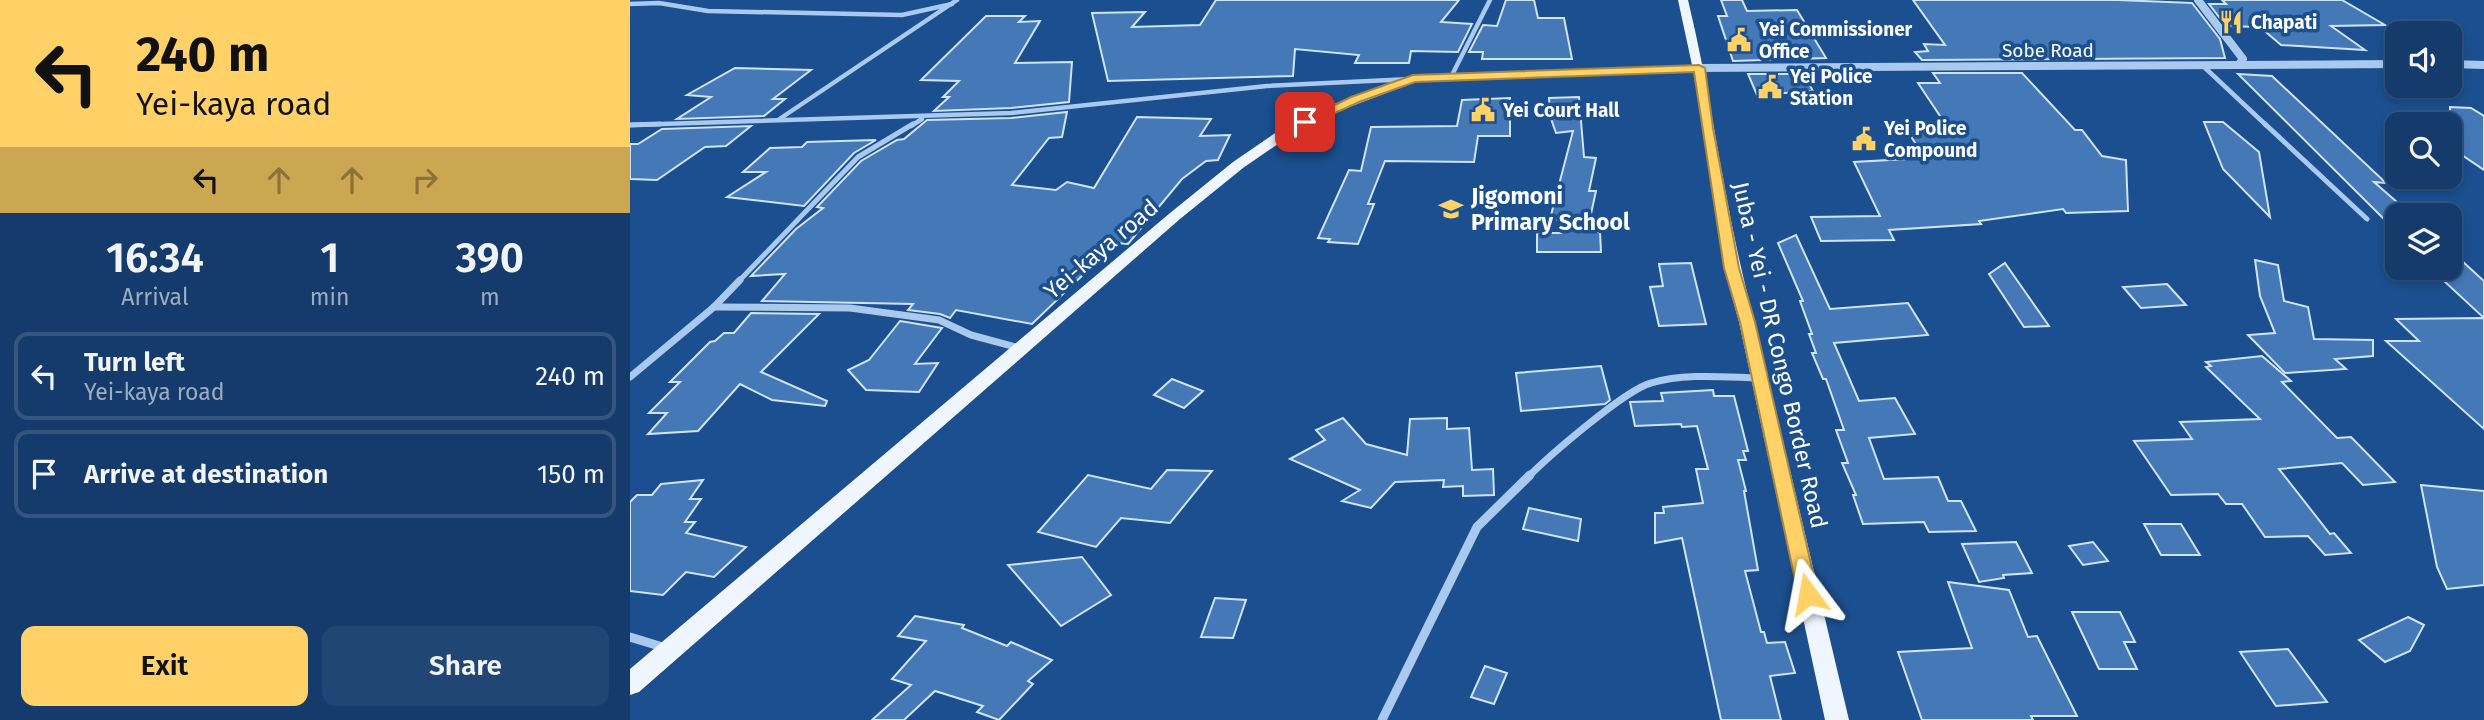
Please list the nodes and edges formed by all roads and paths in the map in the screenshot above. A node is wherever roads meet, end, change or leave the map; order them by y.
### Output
1 (1490, 0) edge
2 (1683, 0) edge
3 (2198, 0) edge
4 (955, 2) edge
5 (630, 4) edge
6 (2201, 64) junction
7 (2240, 64) junction
8 (2385, 64) edge
9 (2462, 64) edge
10 (2484, 65) edge
11 (1699, 68) junction
12 (1451, 76) junction
13 (1413, 79) junction
14 (925, 117) junction
15 (778, 120) junction
16 (630, 125) edge
17 (2367, 219) dead end
18 (714, 307) junction
19 (1018, 348) junction
20 (630, 377) edge
21 (1759, 378) junction
22 (630, 638) edge
23 (670, 649) junction
24 (630, 684) edge
25 (1382, 720) edge
26 (1837, 720) edge

1 - 12 street
2 - 11 main road, Juba - Yei - DR Congo Border Road
3 - 7 street
4 - 5 street
4 - 15 street
6 - 7 street, Sobe Road
6 - 11 street, Sobe Road
6 - 17 street
7 - 8 street, Sobe Road
9 - 10 street
11 - 12 main road, Yei-kaya road
11 - 21 main road, Juba - Yei - DR Congo Border Road
12 - 13 main road, Yei-kaya road
13 - 14 street
13 - 19 main road, Yei-kaya road
14 - 15 street
14 - 18 street
15 - 16 street
18 - 19 street
18 - 20 street
19 - 23 main road, Yei-kaya road
21 - 25 street
21 - 26 main road, Juba - Yei - DR Congo Border Road
22 - 23 street
23 - 24 main road, Yei-kaya road

